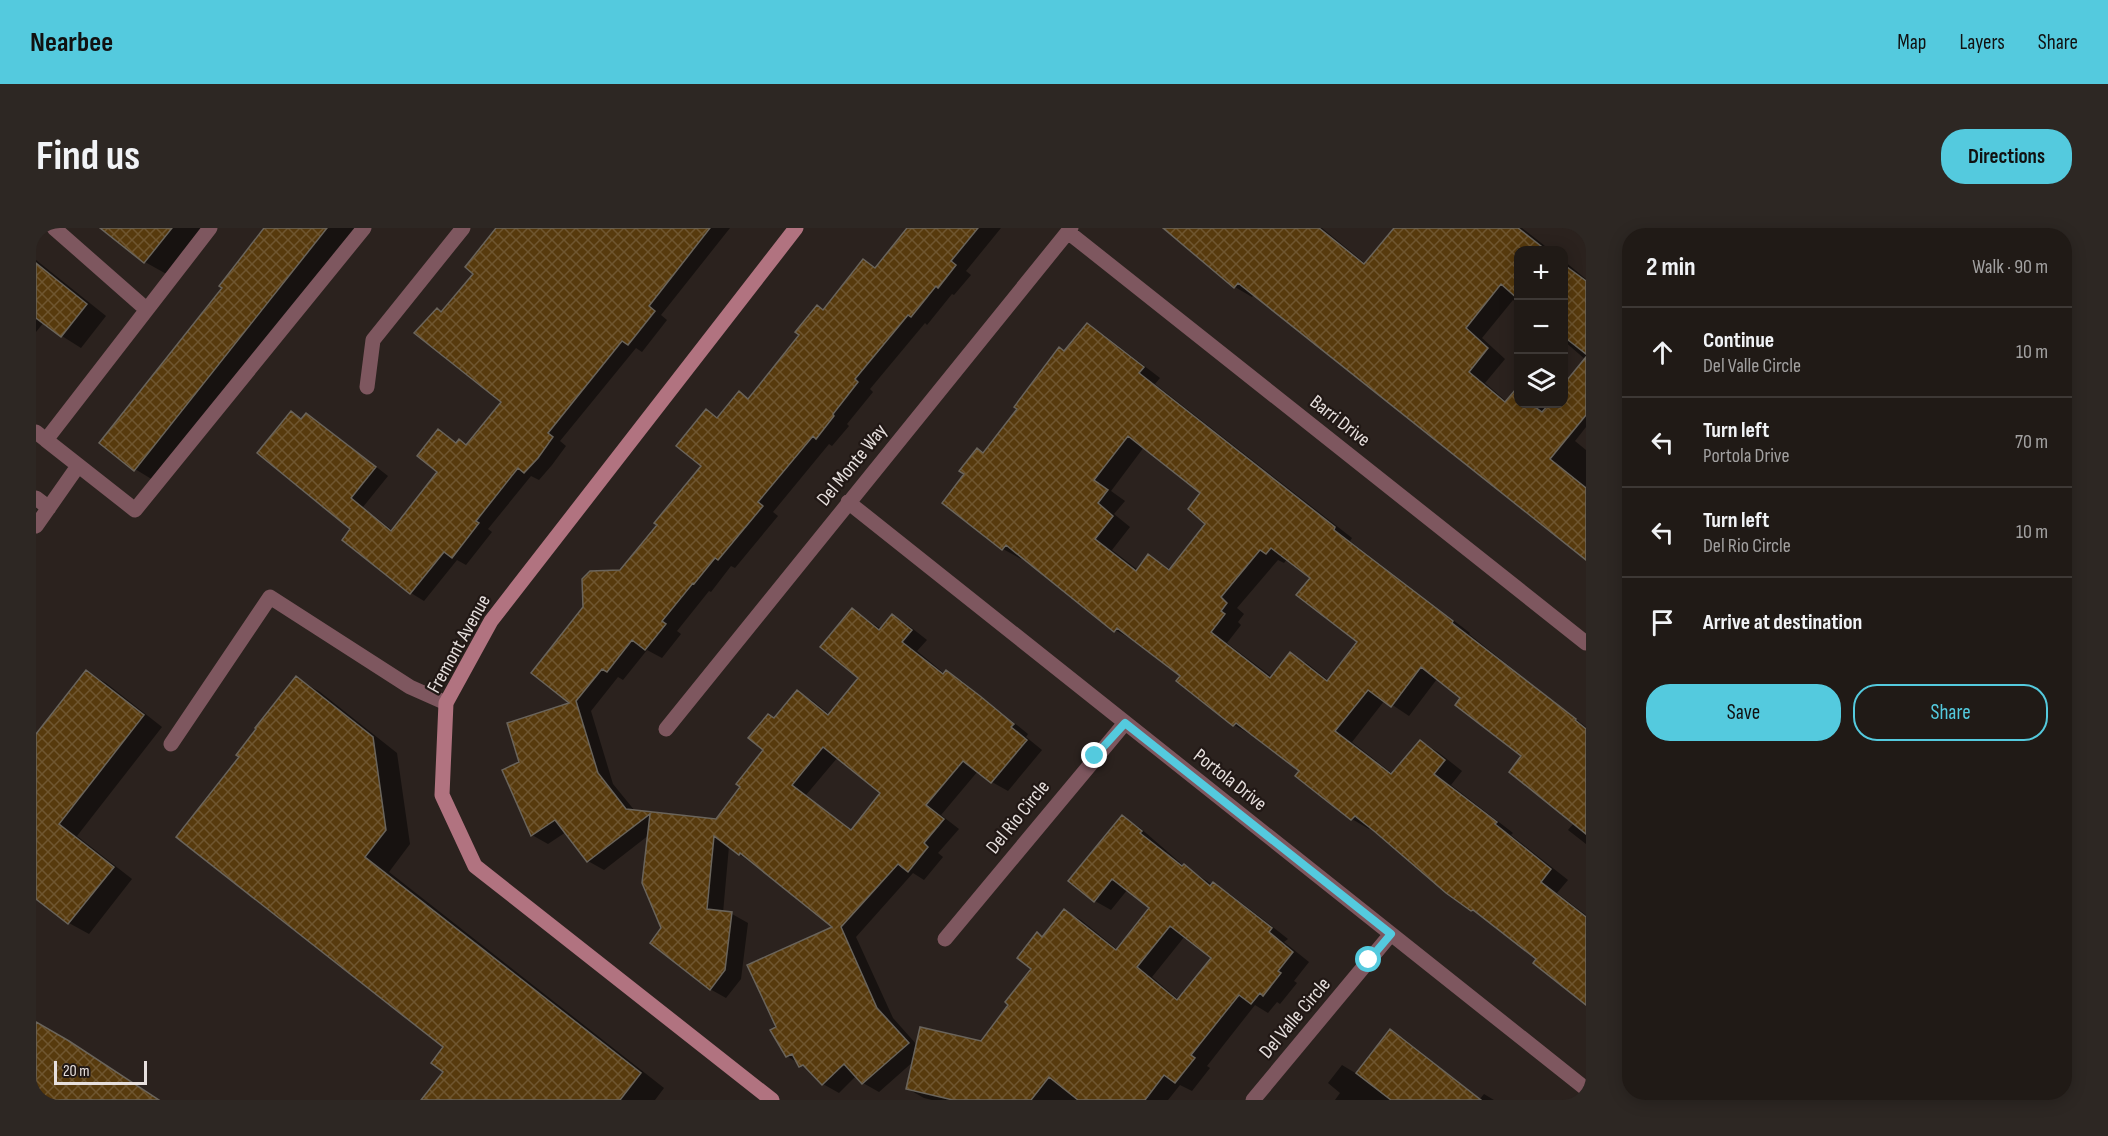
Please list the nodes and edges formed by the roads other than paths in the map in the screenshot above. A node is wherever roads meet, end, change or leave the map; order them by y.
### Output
1 (54, 228) edge
2 (210, 228) edge
3 (364, 228) edge
4 (463, 228) edge
5 (796, 228) edge
6 (1069, 230) edge
7 (146, 309) junction
8 (367, 387) dead end
9 (41, 436) edge
10 (78, 466) junction
11 (36, 498) edge
12 (849, 502) junction
13 (49, 508) junction
14 (36, 526) edge
15 (1586, 643) edge
16 (446, 703) junction
17 (1125, 723) junction
18 (666, 729) dead end
19 (171, 744) dead end
20 (1391, 934) junction
21 (945, 939) dead end
22 (1586, 1089) edge
23 (772, 1100) edge
24 (1253, 1100) edge

1 - 7 street
2 - 7 street
3 - 10 street
4 - 8 street
5 - 16 street, Fremont Avenue
6 - 12 street, Del Monte Way
6 - 15 street, Barri Drive
7 - 9 street
9 - 10 street
10 - 13 street
11 - 13 street
12 - 17 street, Portola Drive
12 - 18 street, Del Monte Way
13 - 14 street
16 - 19 street
16 - 23 street, Fremont Avenue
17 - 20 street, Portola Drive
17 - 21 street, Del Rio Circle
20 - 22 street, Portola Drive
20 - 24 street, Del Valle Circle

